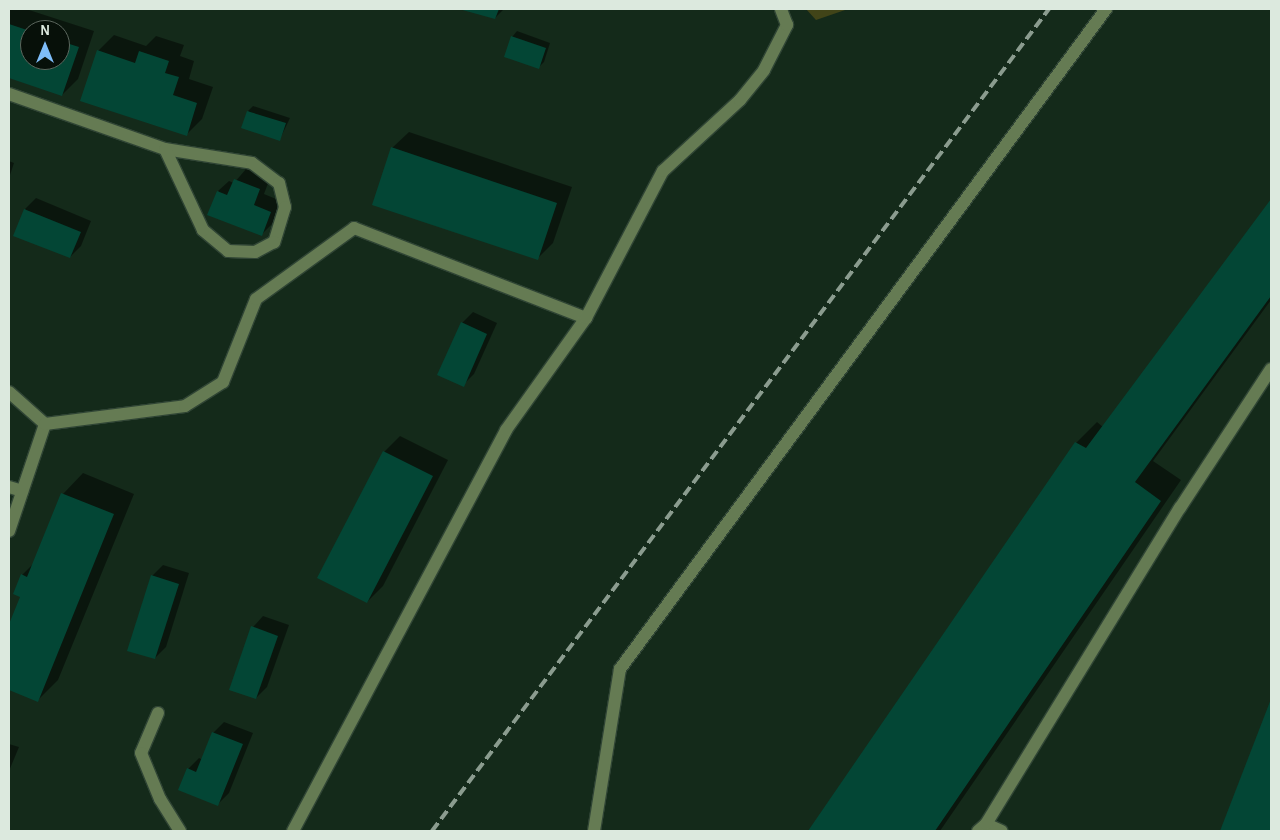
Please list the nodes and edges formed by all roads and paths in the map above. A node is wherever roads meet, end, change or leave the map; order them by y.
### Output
1 (781, 9) edge
2 (1106, 9) edge
3 (9, 94) edge
4 (165, 149) junction
5 (586, 318) junction
6 (1271, 369) edge
7 (1266, 389) edge
8 (9, 392) edge
9 (45, 424) junction
10 (9, 487) edge
11 (22, 491) junction
12 (9, 531) edge
13 (158, 713) dead end
14 (982, 828) edge
15 (180, 831) edge
16 (294, 831) edge
17 (594, 831) edge
18 (1002, 831) edge

1 - 5 street
2 - 17 street
3 - 4 street
4 - 4 street
5 - 9 street
5 - 16 street
6 - 7 street
7 - 14 street
8 - 9 street
9 - 11 street
10 - 11 street
11 - 12 street
13 - 15 street
14 - 18 street

